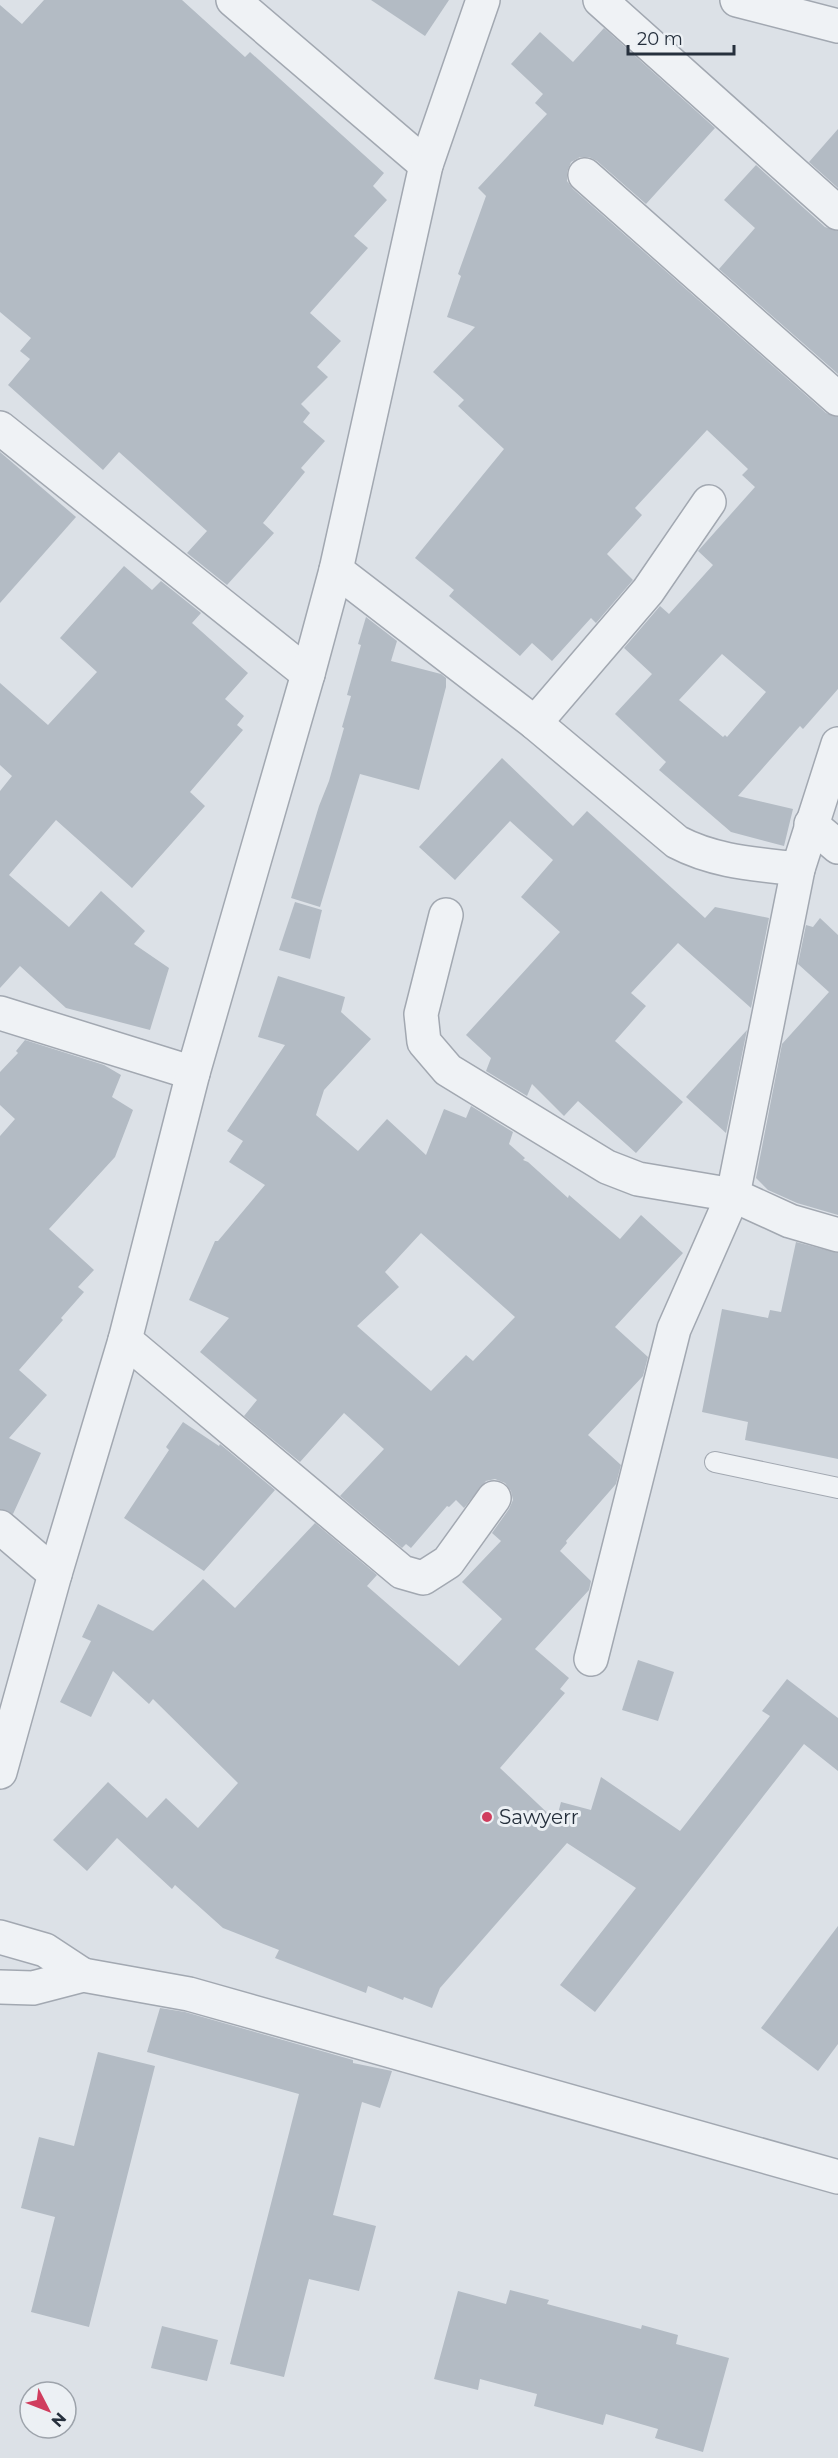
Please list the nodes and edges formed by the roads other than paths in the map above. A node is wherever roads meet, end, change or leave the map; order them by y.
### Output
1 (233, 0) edge
2 (483, 0) edge
3 (600, 0) edge
4 (737, 0) edge
5 (838, 26) edge
6 (426, 165) junction
7 (585, 175) dead end
8 (838, 213) edge
9 (838, 399) edge
10 (0, 428) edge
11 (709, 502) dead end
12 (336, 570) junction
13 (308, 674) junction
14 (535, 723) junction
15 (838, 744) edge
16 (811, 824) junction
17 (838, 847) edge
18 (798, 869) junction
19 (446, 915) dead end
20 (0, 1013) edge
21 (193, 1072) junction
22 (733, 1195) junction
23 (838, 1235) edge
24 (125, 1340) junction
25 (715, 1462) dead end
26 (838, 1488) edge
27 (494, 1498) dead end
28 (0, 1527) edge
29 (55, 1574) junction
30 (591, 1659) dead end
31 (0, 1772) edge
32 (0, 1937) edge
33 (0, 1950) edge
34 (0, 1956) edge
35 (83, 1976) junction
36 (0, 1987) edge
37 (838, 2176) edge

1 - 6 street
2 - 6 street
3 - 8 street
4 - 5 street
6 - 12 street
7 - 9 street
10 - 13 street
11 - 14 street
12 - 13 street
12 - 14 street
13 - 21 street
14 - 18 street
15 - 16 street
16 - 17 street
16 - 18 street
18 - 22 street
19 - 22 street
20 - 21 street
21 - 24 street
22 - 23 street
22 - 30 street
24 - 27 street
24 - 29 street
25 - 26 lane
28 - 29 street
29 - 31 street
32 - 35 street
33 - 34 street
35 - 36 street
35 - 37 street

